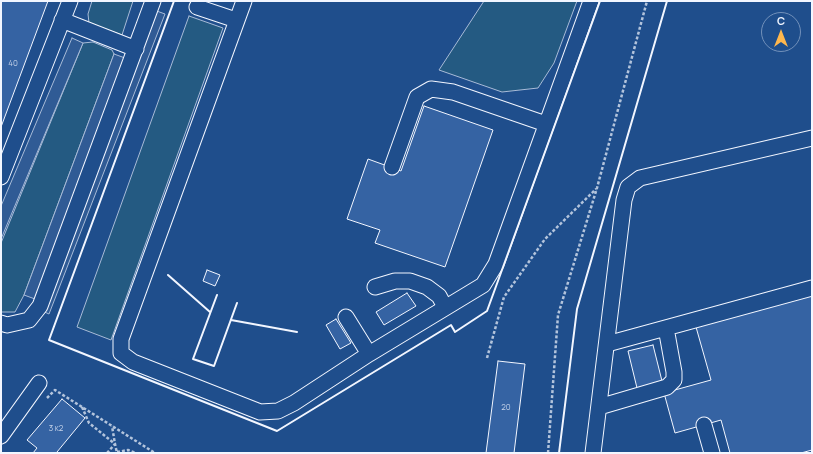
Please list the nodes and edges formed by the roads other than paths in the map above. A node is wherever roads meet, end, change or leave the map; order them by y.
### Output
1 (70, 1) edge
2 (154, 1) edge
3 (244, 1) edge
4 (591, 1) edge
5 (197, 7) dead end
6 (62, 20) junction
7 (236, 20) junction
8 (136, 49) junction
9 (546, 124) junction
10 (812, 138) edge
11 (392, 167) dead end
12 (1, 177) edge
13 (375, 287) dead end
14 (812, 288) edge
15 (445, 307) junction
16 (346, 317) dead end
17 (1, 323) edge
18 (666, 328) junction
19 (607, 344) junction
20 (369, 354) junction
21 (39, 383) dead end
22 (599, 407) junction
23 (704, 425) dead end
24 (1, 436) edge
25 (593, 453) edge
26 (712, 453) edge

1 - 6 lane
2 - 8 lane
3 - 7 lane
4 - 9 lane
5 - 7 lane
6 - 8 lane
6 - 12 lane
7 - 20 lane
8 - 17 lane
9 - 11 lane
9 - 15 lane
10 - 19 lane
13 - 15 lane
14 - 18 lane
15 - 20 lane
16 - 20 lane
18 - 19 lane
18 - 22 lane
19 - 22 lane
21 - 24 lane
22 - 25 lane
23 - 26 lane

